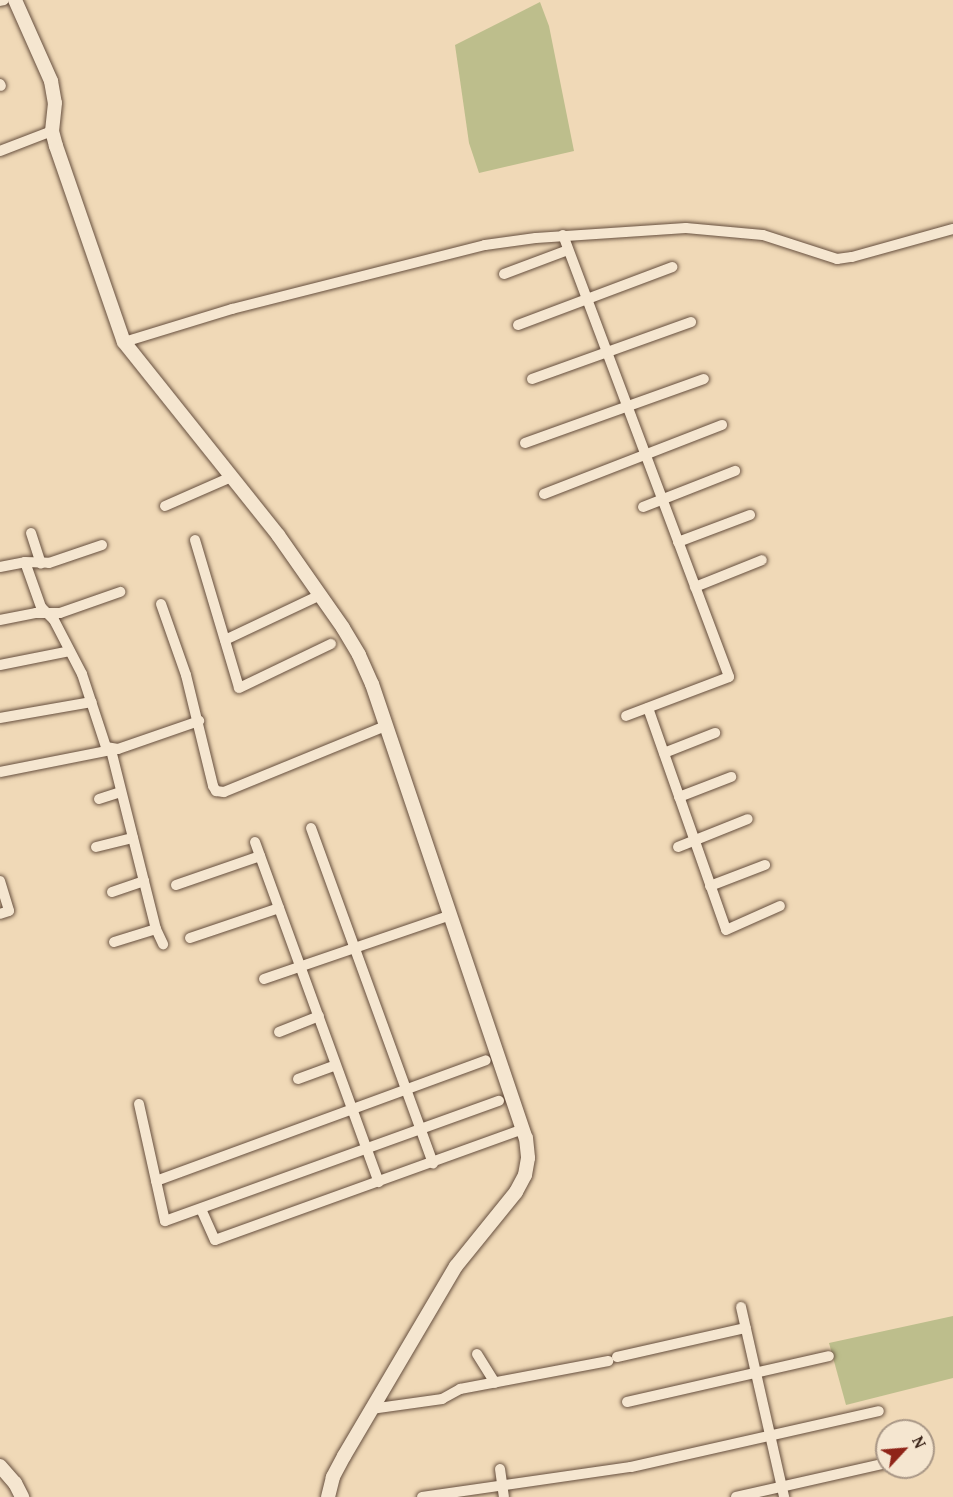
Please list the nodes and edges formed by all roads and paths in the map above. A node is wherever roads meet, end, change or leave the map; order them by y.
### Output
1 (15, 0) edge
2 (52, 131) junction
3 (0, 151) edge
4 (953, 229) edge
5 (563, 235) junction
6 (568, 250) junction
7 (672, 267) dead end
8 (504, 274) dead end
9 (587, 300) junction
10 (691, 322) dead end
11 (518, 325) dead end
12 (124, 342) junction
13 (607, 353) junction
14 (532, 379) dead end
15 (704, 379) dead end
16 (627, 406) junction
17 (722, 425) dead end
18 (525, 443) dead end
19 (645, 455) junction
20 (735, 471) dead end
21 (231, 477) junction
22 (544, 494) dead end
23 (662, 500) junction
24 (165, 506) dead end
25 (643, 507) dead end
26 (750, 515) dead end
27 (31, 532) dead end
28 (195, 540) dead end
29 (678, 542) junction
30 (102, 545) dead end
31 (762, 560) dead end
32 (25, 562) junction
33 (41, 563) junction
34 (0, 567) edge
35 (695, 587) junction
36 (120, 592) dead end
37 (320, 595) junction
38 (161, 604) dead end
39 (47, 613) junction
40 (0, 620) edge
41 (225, 640) junction
42 (330, 644) dead end
43 (70, 651) junction
44 (0, 665) edge
45 (92, 702) junction
46 (648, 708) junction
47 (626, 716) dead end
48 (0, 718) edge
49 (199, 721) junction
50 (386, 726) junction
51 (715, 733) dead end
52 (111, 750) junction
53 (664, 753) junction
54 (0, 772) edge
55 (731, 777) dead end
56 (120, 792) junction
57 (679, 797) junction
58 (99, 799) dead end
59 (748, 819) dead end
60 (310, 828) dead end
61 (133, 838) junction
62 (694, 840) junction
63 (255, 842) dead end
64 (96, 847) dead end
65 (678, 847) dead end
66 (260, 856) junction
67 (765, 865) dead end
68 (144, 880) junction
69 (0, 881) edge
70 (177, 885) dead end
71 (710, 886) junction
72 (112, 892) dead end
73 (780, 906) dead end
74 (279, 908) junction
75 (0, 914) edge
76 (451, 915) junction
77 (156, 929) junction
78 (190, 938) dead end
79 (114, 942) dead end
80 (163, 944) dead end
81 (354, 948) junction
82 (301, 967) junction
83 (264, 979) dead end
84 (319, 1016) junction
85 (279, 1032) dead end
86 (486, 1060) dead end
87 (336, 1065) junction
88 (298, 1079) dead end
89 (406, 1089) junction
90 (500, 1101) dead end
91 (139, 1104) dead end
92 (352, 1109) junction
93 (524, 1129) junction
94 (420, 1130) junction
95 (367, 1149) junction
96 (433, 1163) junction
97 (156, 1181) junction
98 (379, 1182) junction
99 (201, 1209) junction
100 (741, 1307) dead end
101 (746, 1328) junction
102 (477, 1354) dead end
103 (830, 1356) dead end
104 (756, 1373) junction
105 (495, 1383) junction
106 (627, 1402) dead end
107 (371, 1409) junction
108 (879, 1411) dead end
109 (770, 1436) junction
110 (0, 1466) edge
111 (875, 1466) edge
112 (501, 1469) dead end
113 (503, 1485) junction
114 (782, 1492) edge
115 (326, 1496) edge
116 (22, 1497) edge
117 (422, 1497) edge
118 (504, 1497) edge
119 (736, 1497) edge

1 - 2 street
2 - 3 street
2 - 12 street
4 - 5 street
5 - 6 street
5 - 12 street
6 - 8 street
6 - 9 street
7 - 9 street
9 - 11 street
9 - 13 street
10 - 13 street
12 - 21 street
13 - 14 street
13 - 16 street
15 - 16 street
16 - 18 street
16 - 19 street
17 - 19 street
19 - 22 street
19 - 23 street
20 - 23 street
21 - 24 street
21 - 37 street
23 - 25 street
23 - 29 street
26 - 29 street
27 - 33 street
28 - 41 street
29 - 35 street
30 - 33 street
31 - 35 street
32 - 33 street
32 - 34 street
32 - 39 street
35 - 46 street
36 - 39 street
37 - 41 street
37 - 50 street
38 - 49 street
39 - 40 street
39 - 43 street
41 - 42 street
43 - 44 street
43 - 45 street
45 - 48 street
45 - 52 street
46 - 47 street
46 - 53 street
49 - 50 street
49 - 52 street
50 - 76 street
51 - 53 street
52 - 54 street
52 - 56 street
53 - 57 street
55 - 57 street
56 - 58 street
56 - 61 street
57 - 62 street
59 - 62 street
60 - 81 street
61 - 64 street
61 - 68 street
62 - 65 street
62 - 71 street
63 - 66 street
66 - 70 street
66 - 74 street
67 - 71 street
68 - 72 street
68 - 77 street
69 - 75 street
71 - 73 street
74 - 78 street
74 - 82 street
76 - 81 street
76 - 93 street
77 - 79 street
77 - 80 street
81 - 82 street
81 - 89 street
82 - 83 street
82 - 84 street
84 - 85 street
84 - 87 street
86 - 89 street
87 - 88 street
87 - 92 street
89 - 92 street
89 - 94 street
90 - 94 street
91 - 97 street
92 - 95 street
92 - 97 street
93 - 96 street
93 - 107 street
94 - 95 street
94 - 96 street
95 - 98 street
95 - 99 street
96 - 98 street
97 - 99 street
98 - 99 street
100 - 101 street
101 - 104 street
101 - 105 street
102 - 105 street
103 - 104 street
104 - 106 street
104 - 109 street
105 - 107 street
107 - 115 street
108 - 109 street
109 - 113 street
109 - 114 street
110 - 116 street
111 - 114 street
112 - 113 street
113 - 117 street
113 - 118 street
114 - 119 street

